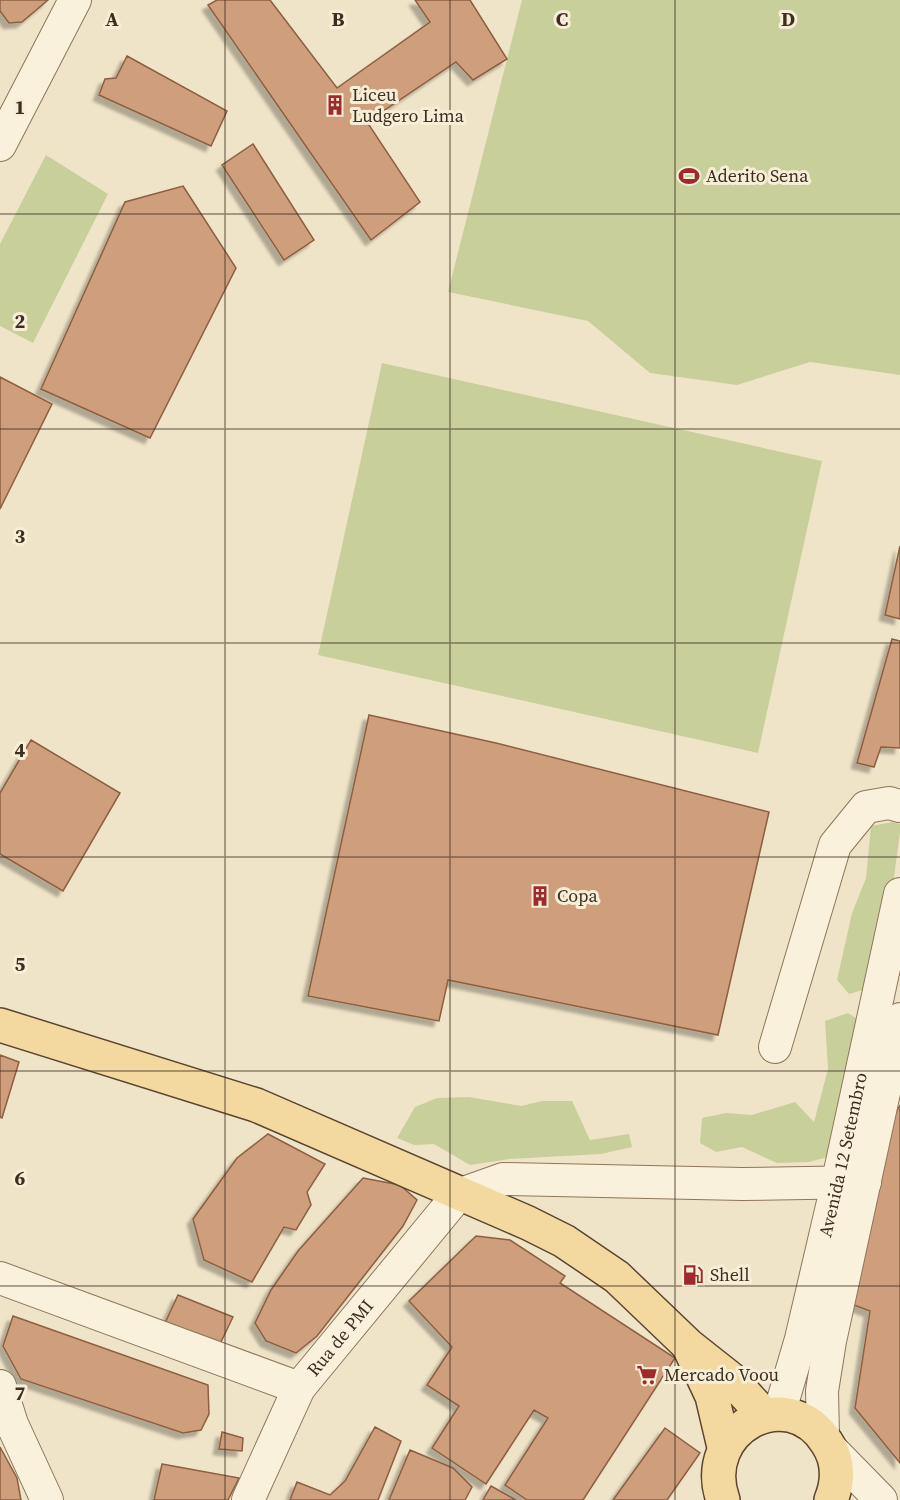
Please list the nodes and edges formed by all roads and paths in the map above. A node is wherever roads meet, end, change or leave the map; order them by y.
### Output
1 (75, 0) edge
2 (10, 98) edge
3 (0, 145) edge
4 (900, 806) edge
5 (900, 894) edge
6 (892, 1012) edge
7 (0, 1025) edge
8 (775, 1047) dead end
9 (851, 1184) junction
10 (458, 1195) junction
11 (0, 1278) edge
12 (688, 1345) junction
13 (0, 1386) edge
14 (299, 1388) junction
15 (772, 1415) junction
16 (6, 1427) edge
17 (827, 1443) junction
18 (724, 1447) junction
19 (717, 1495) edge
20 (47, 1500) edge
21 (248, 1500) edge
22 (831, 1500) edge
23 (881, 1500) edge

1 - 2 street
2 - 3 street
4 - 8 street
5 - 6 street, Avenida 12 Setembro
6 - 9 street, Avenida 12 Setembro
7 - 10 main road
9 - 10 street
9 - 15 street, Avenida 12 Setembro
9 - 17 street, Avenida 12 Setembro
10 - 12 main road
10 - 14 street, Rua de PMI
11 - 14 street
12 - 15 main road
12 - 18 main road
13 - 16 street
14 - 21 street, Rua de PMI
15 - 17 main road
15 - 18 main road
16 - 20 street
17 - 22 main road
17 - 23 street
18 - 19 main road

